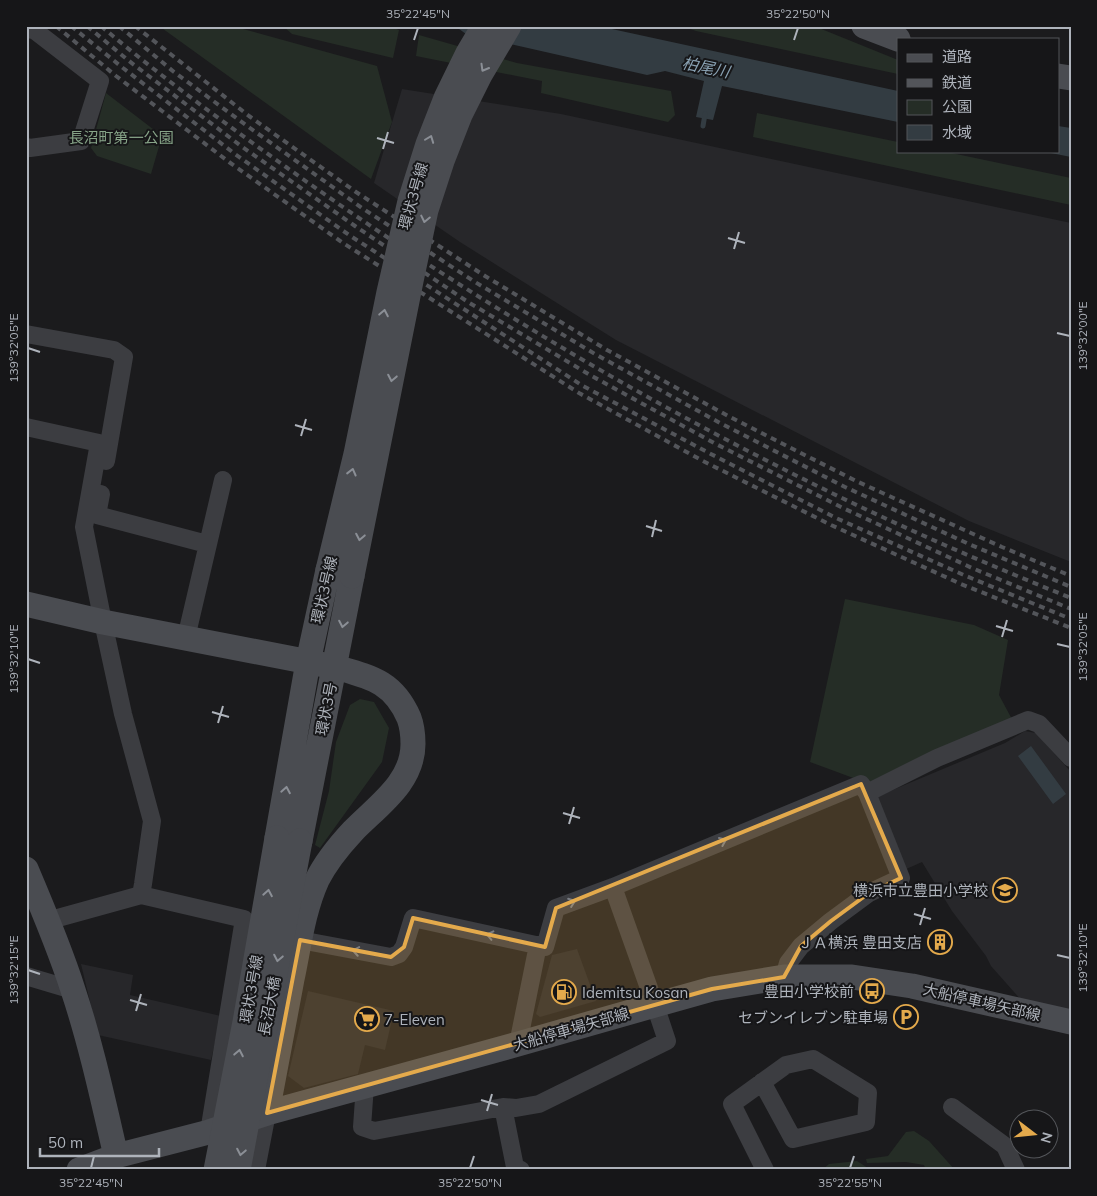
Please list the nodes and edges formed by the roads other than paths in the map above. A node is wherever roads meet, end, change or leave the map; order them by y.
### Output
1 (484, 26) edge
2 (509, 26) edge
3 (864, 26) edge
4 (26, 30) edge
5 (897, 39) edge
6 (26, 147) edge
7 (26, 334) edge
8 (26, 427) edge
9 (223, 480) dead end
10 (208, 544) junction
11 (352, 576) joint
12 (26, 604) edge
13 (103, 622) junction
14 (186, 638) junction
15 (308, 662) junction
16 (335, 667) junction
17 (1071, 758) edge
18 (867, 793) junction
19 (289, 840) junction
20 (26, 869) edge
21 (613, 887) junction
22 (140, 895) junction
23 (47, 921) junction
24 (300, 940) junction
25 (538, 946) junction
26 (26, 976) edge
27 (784, 977) junction
28 (73, 990) junction
29 (655, 1005) junction
30 (1071, 1022) edge
31 (518, 1044) junction
32 (762, 1082) junction
33 (365, 1085) junction
34 (503, 1107) junction
35 (952, 1107) dead end
36 (267, 1113) junction
37 (209, 1132) junction
38 (116, 1156) junction
39 (79, 1170) edge
40 (216, 1170) edge
41 (238, 1170) edge
42 (256, 1170) edge
43 (521, 1170) edge
44 (765, 1170) edge
45 (1016, 1170) edge

15 -> 1 street, 環状3号線, bridge
2 -> 11 street, 環状3号線, bridge
3 - 5 street
4 - 6 street
7 - 10 street
8 - 13 street
9 - 10 street
10 - 14 street
11 -> 16 street, 環状3号
12 - 13 street
13 - 14 street
13 - 22 street
14 - 15 street
15 - 16 street
19 -> 15 street, 環状3号線
16 - 19 street, 環状3号
16 - 24 street
17 - 18 street
21 -> 18 street
18 - 27 street
40 -> 19 street, 環状3号線, bridge
19 -> 41 street, 長沼大橋, bridge
20 - 23 street
25 -> 21 street
21 - 29 street
22 - 23 street
22 - 37 street
23 - 28 street
25 -> 24 street
24 - 36 street
25 - 31 street
26 - 28 street
27 - 29 street, 大船停車場矢部線
27 - 30 street, 大船停車場矢部線
28 - 38 street
29 - 31 street, 大船停車場矢部線
29 - 34 street
31 - 33 street, 大船停車場矢部線
32 - 32 street
32 - 44 street
33 - 34 street
33 - 36 street, 大船停車場矢部線
34 - 43 street
35 - 45 street
36 - 37 street, 大船停車場矢部線
36 - 42 street
37 - 38 street, 大船停車場矢部線
38 - 39 street, 大船停車場矢部線

